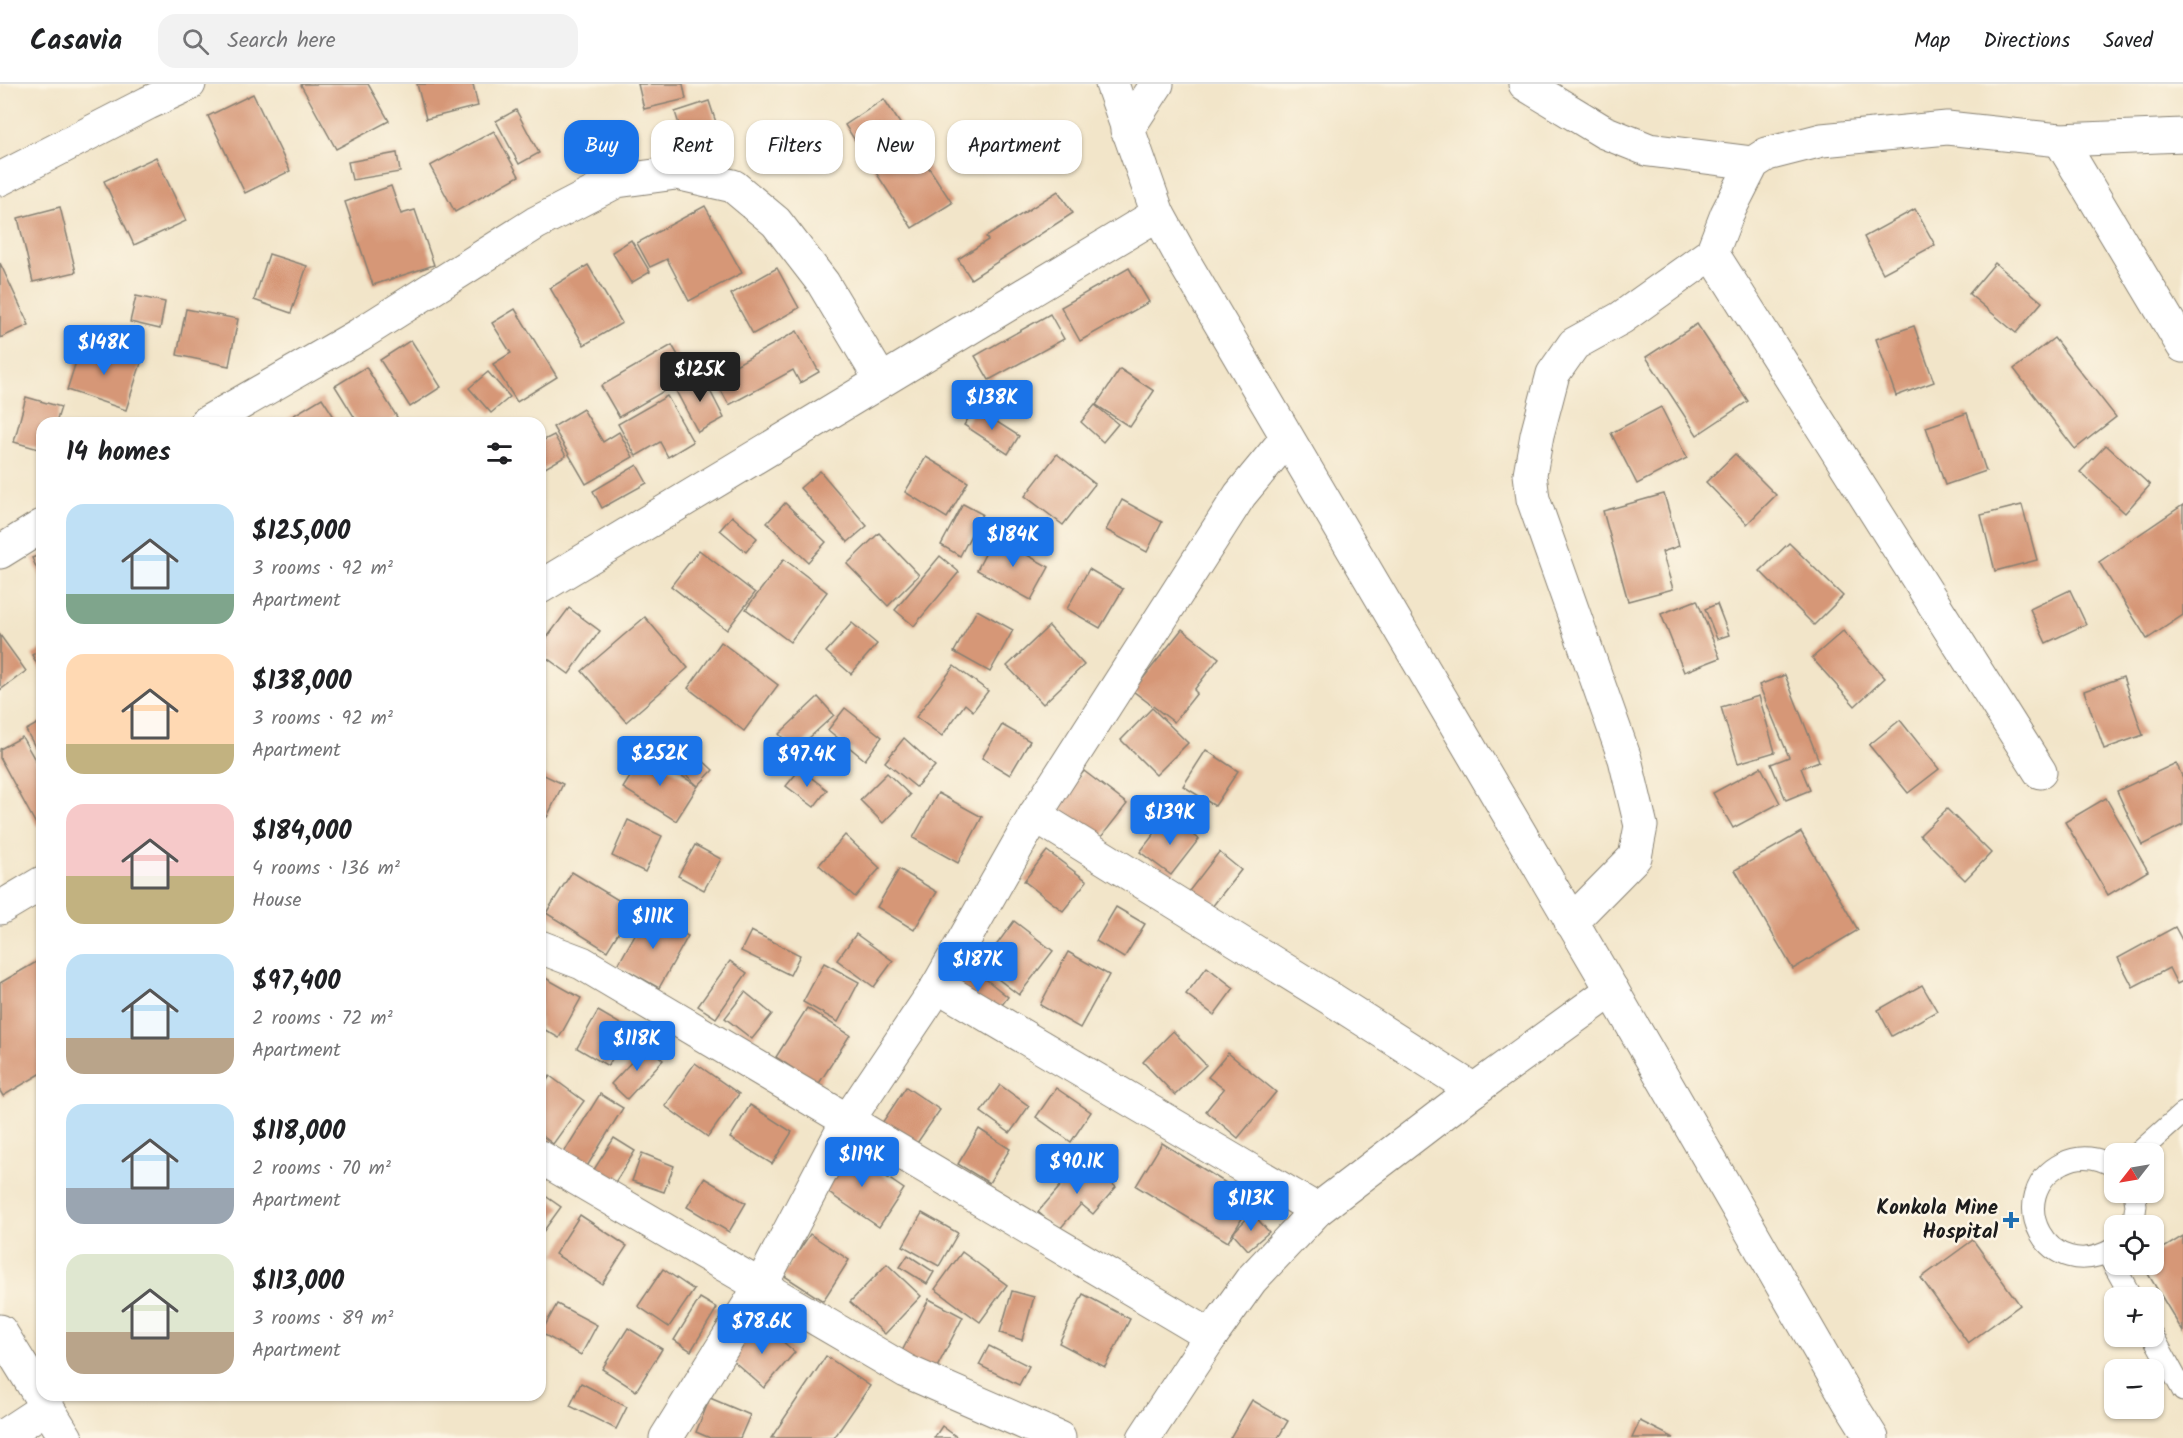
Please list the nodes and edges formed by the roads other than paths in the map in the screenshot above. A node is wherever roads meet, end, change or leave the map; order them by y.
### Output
1 (189, 84) edge
2 (1112, 84) edge
3 (1157, 84) edge
4 (1525, 84) edge
5 (1127, 130) junction
6 (2183, 135) edge
7 (2060, 140) junction
8 (1753, 163) junction
9 (0, 179) edge
10 (1158, 214) junction
11 (1712, 253) junction
12 (2183, 346) edge
13 (881, 380) junction
14 (216, 417) edge
15 (1287, 438) junction
16 (36, 530) edge
17 (0, 552) edge
18 (546, 583) edge
19 (2040, 772) dead end
20 (1035, 815) junction
21 (36, 887) edge
22 (0, 908) edge
23 (1571, 922) junction
24 (546, 949) edge
25 (938, 986) junction
26 (1612, 990) junction
27 (1474, 1090) junction
28 (2183, 1113) edge
29 (848, 1120) junction
30 (2149, 1143) edge
31 (546, 1161) edge
32 (2104, 1161) edge
33 (1317, 1210) junction
34 (2104, 1253) edge
35 (760, 1287) junction
36 (0, 1332) edge
37 (1211, 1336) junction
38 (2159, 1347) edge
39 (36, 1389) edge
40 (2183, 1391) edge
41 (43, 1401) edge
42 (47, 1407) junction
43 (0, 1438) edge
44 (66, 1438) edge
45 (666, 1438) edge
46 (1059, 1438) edge
47 (1144, 1438) edge
48 (1872, 1438) edge

1 - 9 street
2 - 5 street
3 - 5 street
4 - 8 street
5 - 10 street
6 - 7 street
7 - 8 street
7 - 12 street
8 - 11 street
10 - 13 street
10 - 15 street
11 - 19 street
11 - 23 street
13 - 14 street
13 - 18 street
15 - 20 street
15 - 23 street
16 - 17 street
20 - 25 street
20 - 27 street
21 - 22 street
23 - 26 street
24 - 29 street
25 - 29 street
25 - 33 street
26 - 27 street
26 - 48 street
27 - 33 street
28 - 30 lane
29 - 35 street
29 - 37 street
31 - 35 street
32 - 34 lane
33 - 37 street
35 - 45 street
35 - 46 street
36 - 39 street
37 - 47 street
38 - 40 lane
41 - 42 street
42 - 43 street
42 - 44 street

